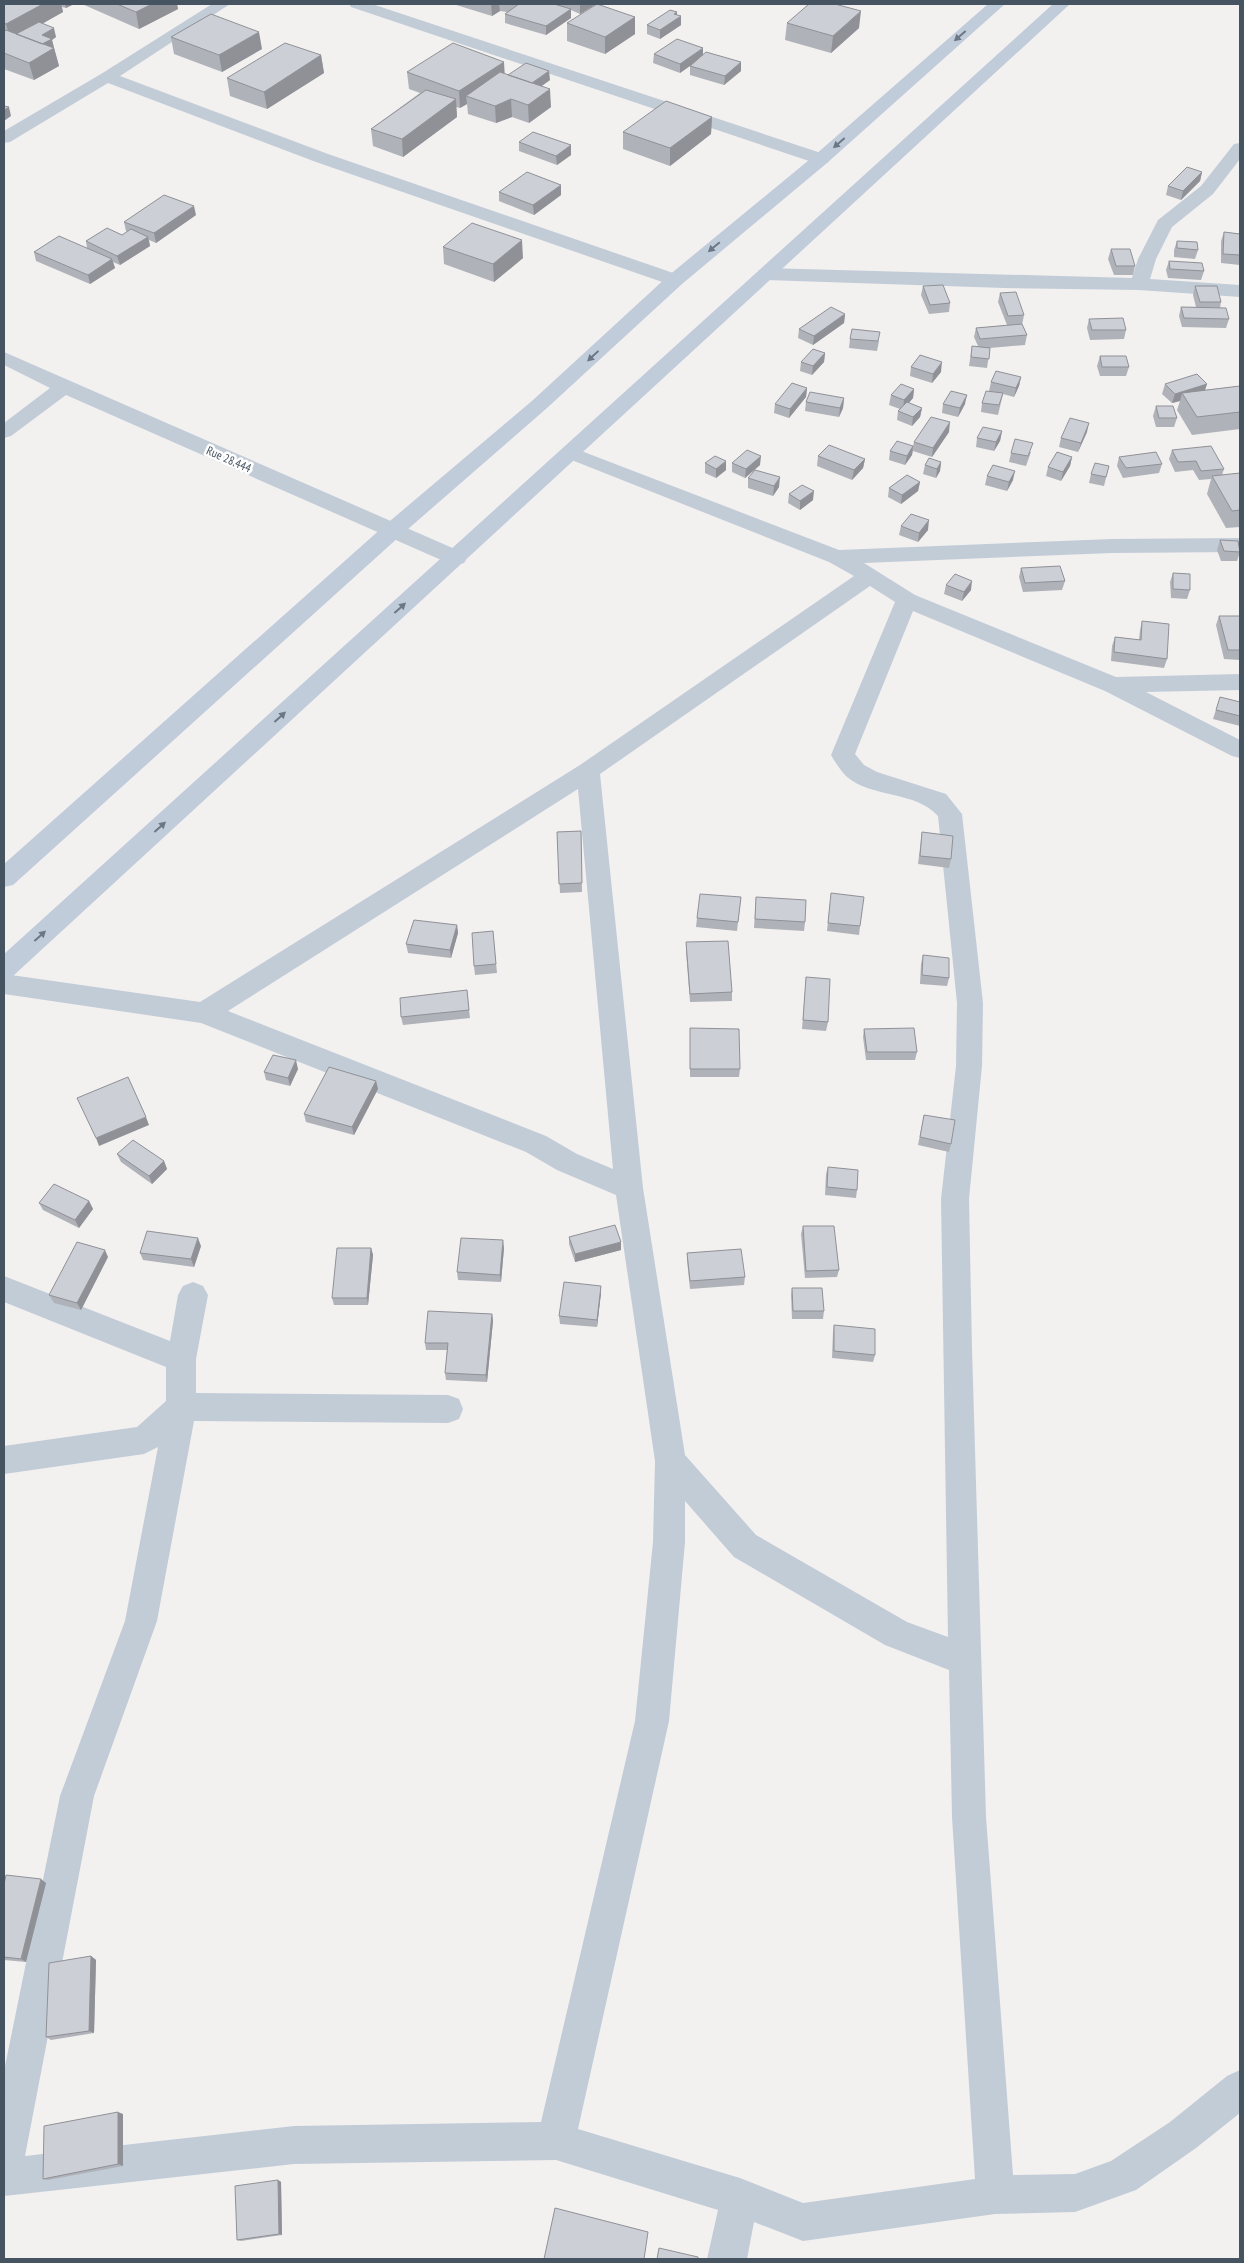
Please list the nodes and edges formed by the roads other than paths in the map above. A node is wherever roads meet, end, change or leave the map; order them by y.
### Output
1 (222, 4) edge
2 (357, 4) edge
3 (997, 4) edge
4 (1062, 4) edge
5 (107, 77) junction
6 (4, 138) edge
7 (1240, 148) edge
8 (820, 159) junction
9 (766, 274) junction
10 (675, 280) junction
11 (1139, 284) junction
12 (1240, 291) edge
13 (4, 358) edge
14 (64, 387) junction
15 (4, 432) edge
16 (571, 453) junction
17 (392, 531) junction
18 (1240, 546) edge
19 (837, 557) junction
20 (456, 558) junction
21 (870, 576) junction
22 (907, 600) junction
23 (1240, 682) edge
24 (1112, 685) junction
25 (1240, 750) edge
26 (588, 771) junction
27 (4, 878) edge
28 (4, 969) edge
29 (4, 984) edge
30 (204, 1013) junction
31 (629, 1188) junction
32 (4, 1290) edge
33 (193, 1294) dead end
34 (181, 1359) junction
35 (181, 1407) junction
36 (448, 1409) dead end
37 (4, 1460) edge
38 (670, 1461) junction
39 (965, 1660) junction
40 (1240, 2089) edge
41 (556, 2140) junction
42 (4, 2164) edge
43 (4, 2177) edge
44 (995, 2194) junction
45 (740, 2197) junction
46 (727, 2259) edge

1 - 5 street
2 - 8 street
3 -> 8 main road
4 - 9 main road
5 - 6 street
5 - 10 street
7 - 11 street
8 -> 10 main road
9 - 11 street
9 - 16 main road
10 -> 17 main road
11 - 12 street
13 - 14 street, Rue 28.444
14 - 15 street
14 - 17 street, Rue 28.444
16 - 19 street
16 - 20 main road
17 - 20 street, Rue 28.444
17 - 27 main road
18 - 19 street
19 - 21 street
28 -> 20 main road
21 - 22 street
21 - 26 street
22 - 24 street
22 - 39 street
23 - 24 street
24 - 25 street
26 - 30 street
26 - 31 street
29 - 30 street
30 - 31 street
31 - 38 street
32 - 34 street
33 - 34 street
34 - 35 street
35 - 36 street
35 - 37 street
35 - 42 street
38 - 39 street
38 - 41 street
39 - 44 street
40 - 44 street
41 - 43 street
41 - 45 street
44 - 45 street
45 - 46 street

